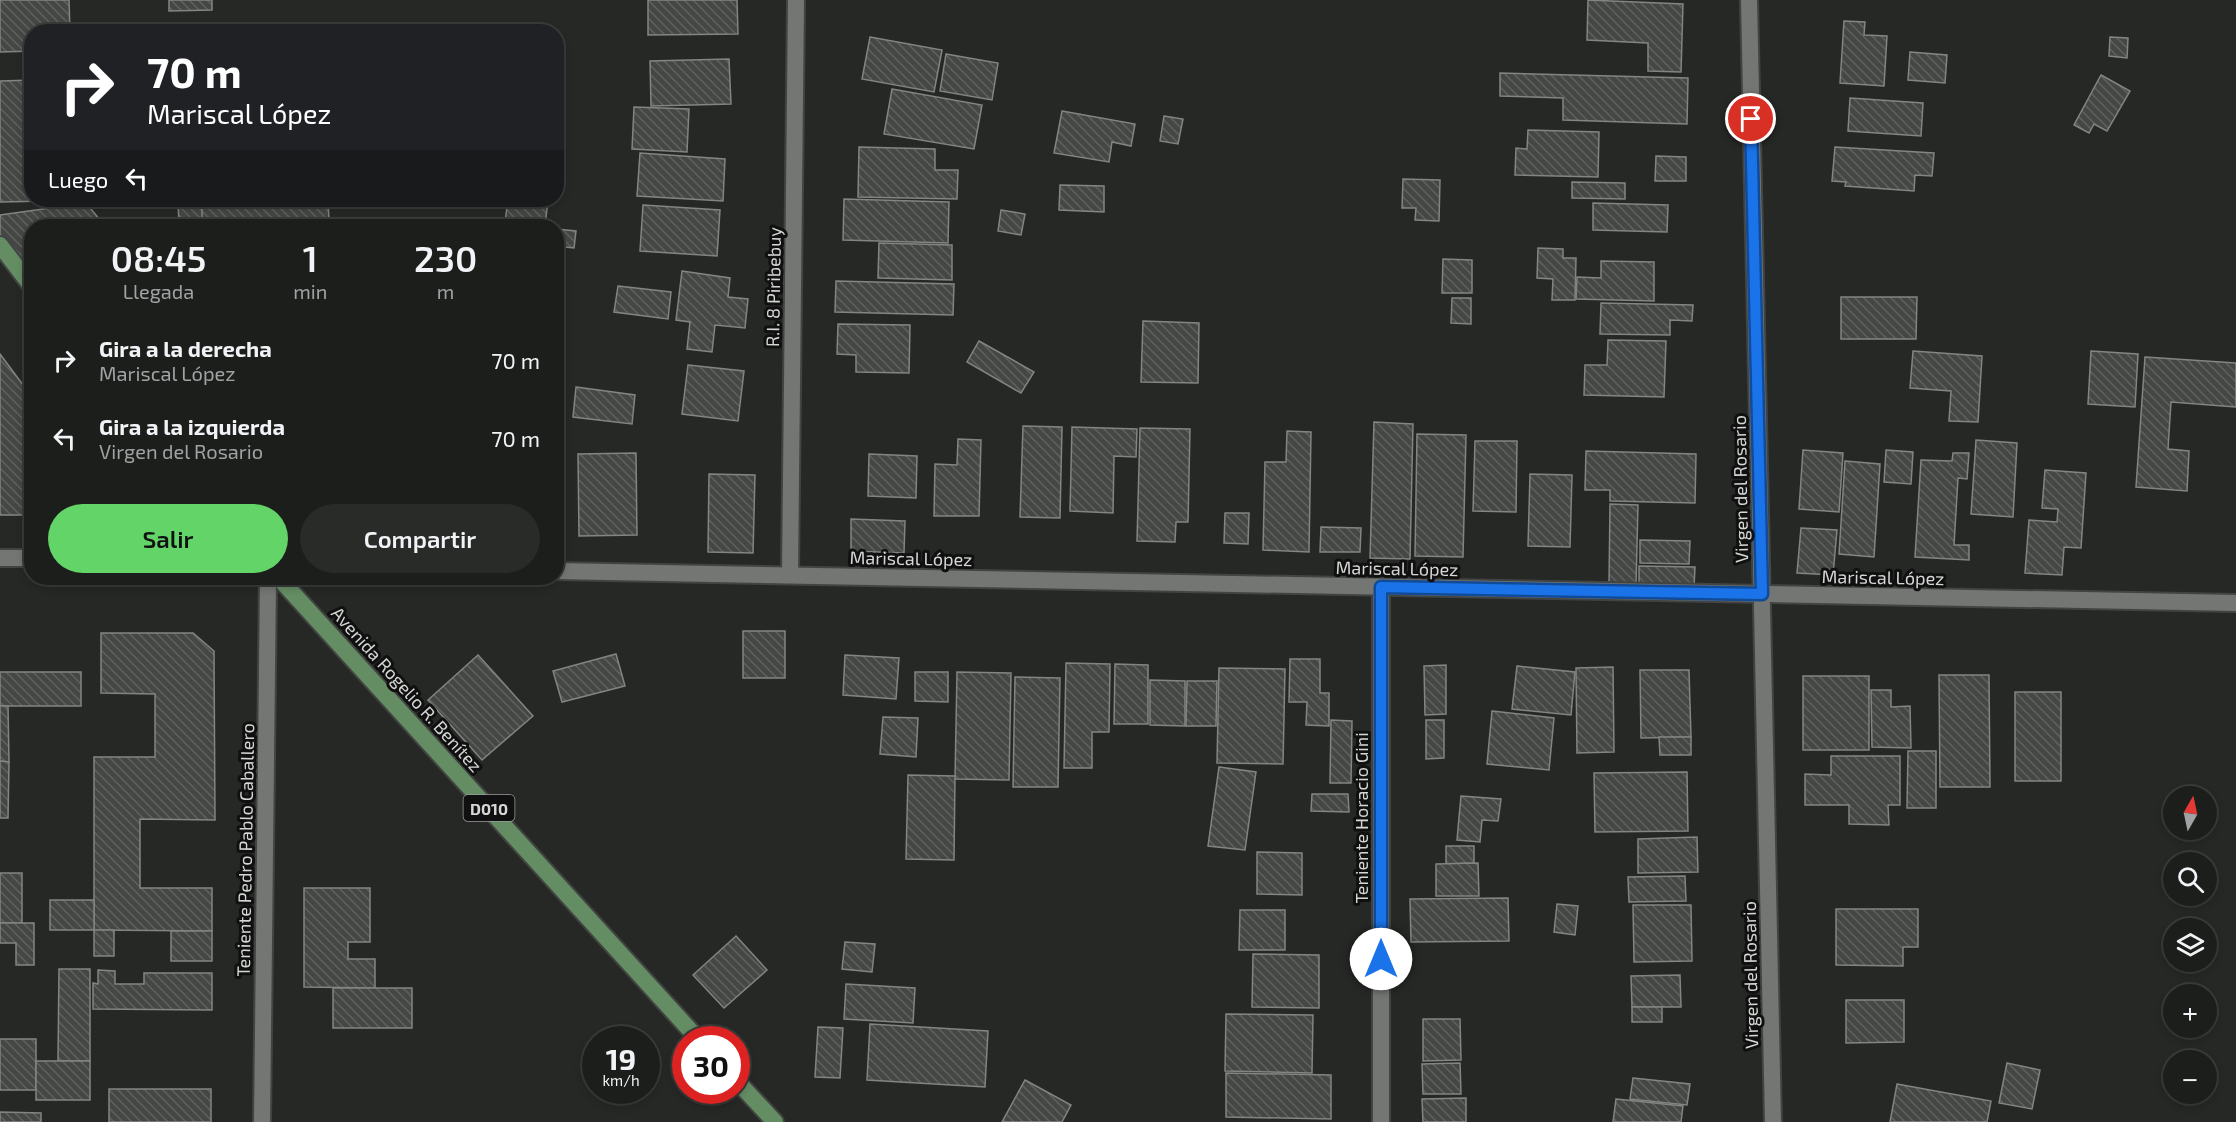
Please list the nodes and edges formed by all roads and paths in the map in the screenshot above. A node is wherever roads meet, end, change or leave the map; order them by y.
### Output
1 (796, 0) edge
2 (1749, 0) edge
3 (0, 245) edge
4 (24, 276) edge
5 (0, 558) edge
6 (24, 558) edge
7 (564, 571) edge
8 (790, 575) junction
9 (268, 585) edge
10 (285, 585) edge
11 (1381, 587) junction
12 (1762, 594) junction
13 (2236, 603) edge
14 (686, 1026) edge
15 (750, 1095) edge
16 (262, 1122) edge
17 (774, 1122) edge
18 (1381, 1122) edge
19 (1773, 1122) edge

1 - 8 street, R.I. 8 Piribebuy
2 - 12 street, Virgen del Rosario
3 - 4 main road
5 - 6 street
7 - 8 street, Mariscal López
8 - 11 street, Mariscal López
9 - 16 street, Teniente Pedro Pablo Caballero
10 - 14 main road, Avenida Rogelio R. Benítez / D010
11 - 12 street, Mariscal López
11 - 18 street, Teniente Horacio Gini
12 - 13 street, Mariscal López
12 - 19 street, Virgen del Rosario
15 - 17 main road

